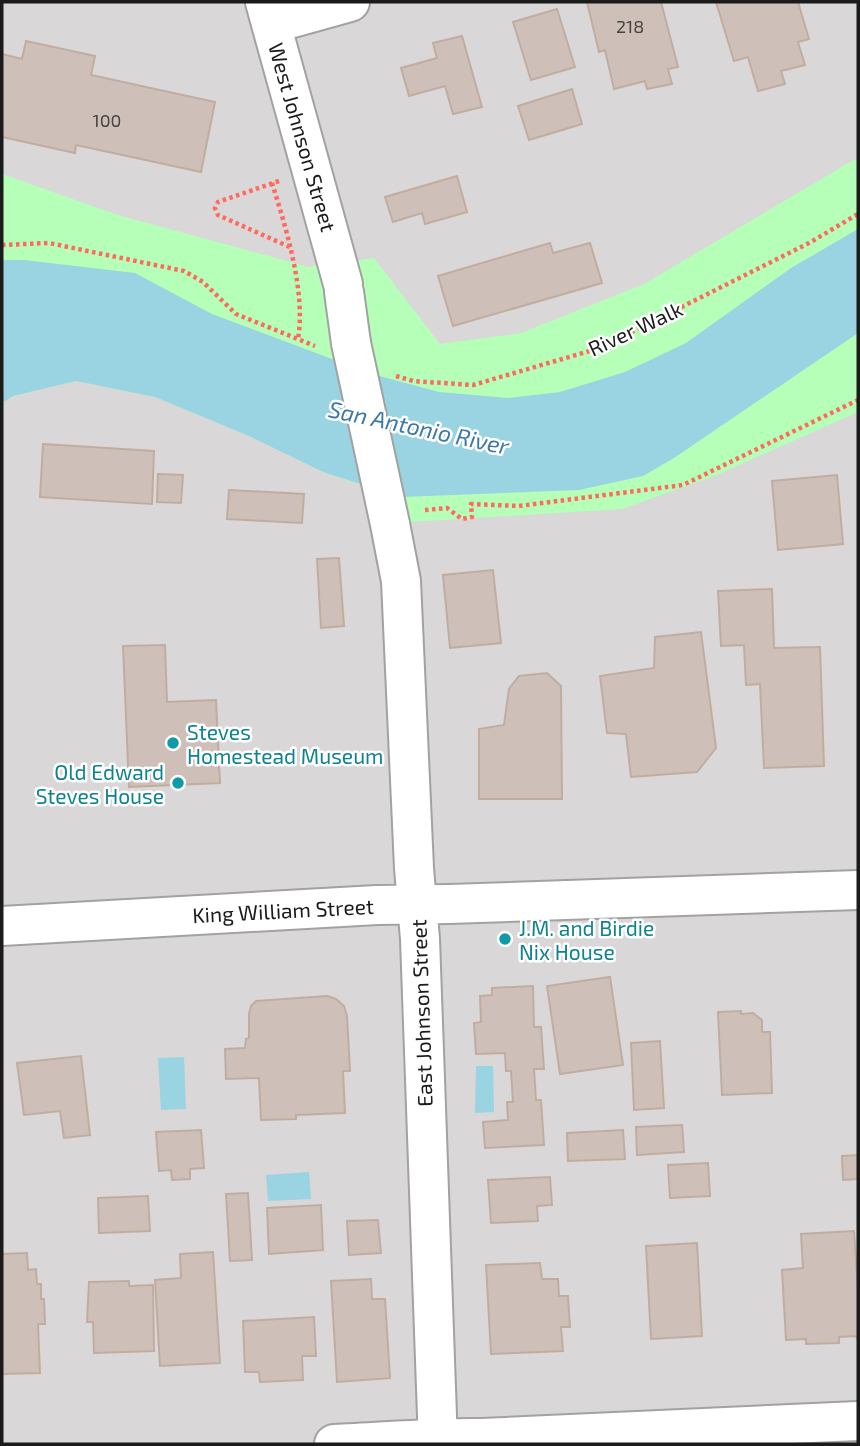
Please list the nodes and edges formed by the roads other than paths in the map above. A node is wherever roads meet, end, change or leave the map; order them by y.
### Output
1 (350, 2) edge
2 (268, 13) edge
3 (401, 581) joint
4 (858, 890) edge
5 (417, 905) junction
6 (2, 926) edge
7 (858, 1421) edge
8 (438, 1441) edge
9 (334, 1444) edge

1 - 2 street
2 - 3 street, West Johnson Street, bridge
3 - 5 street, East Johnson Street
4 - 5 street, King William Street
5 - 6 street, King William Street
5 - 8 street, East Johnson Street
7 - 8 street
8 - 9 street

